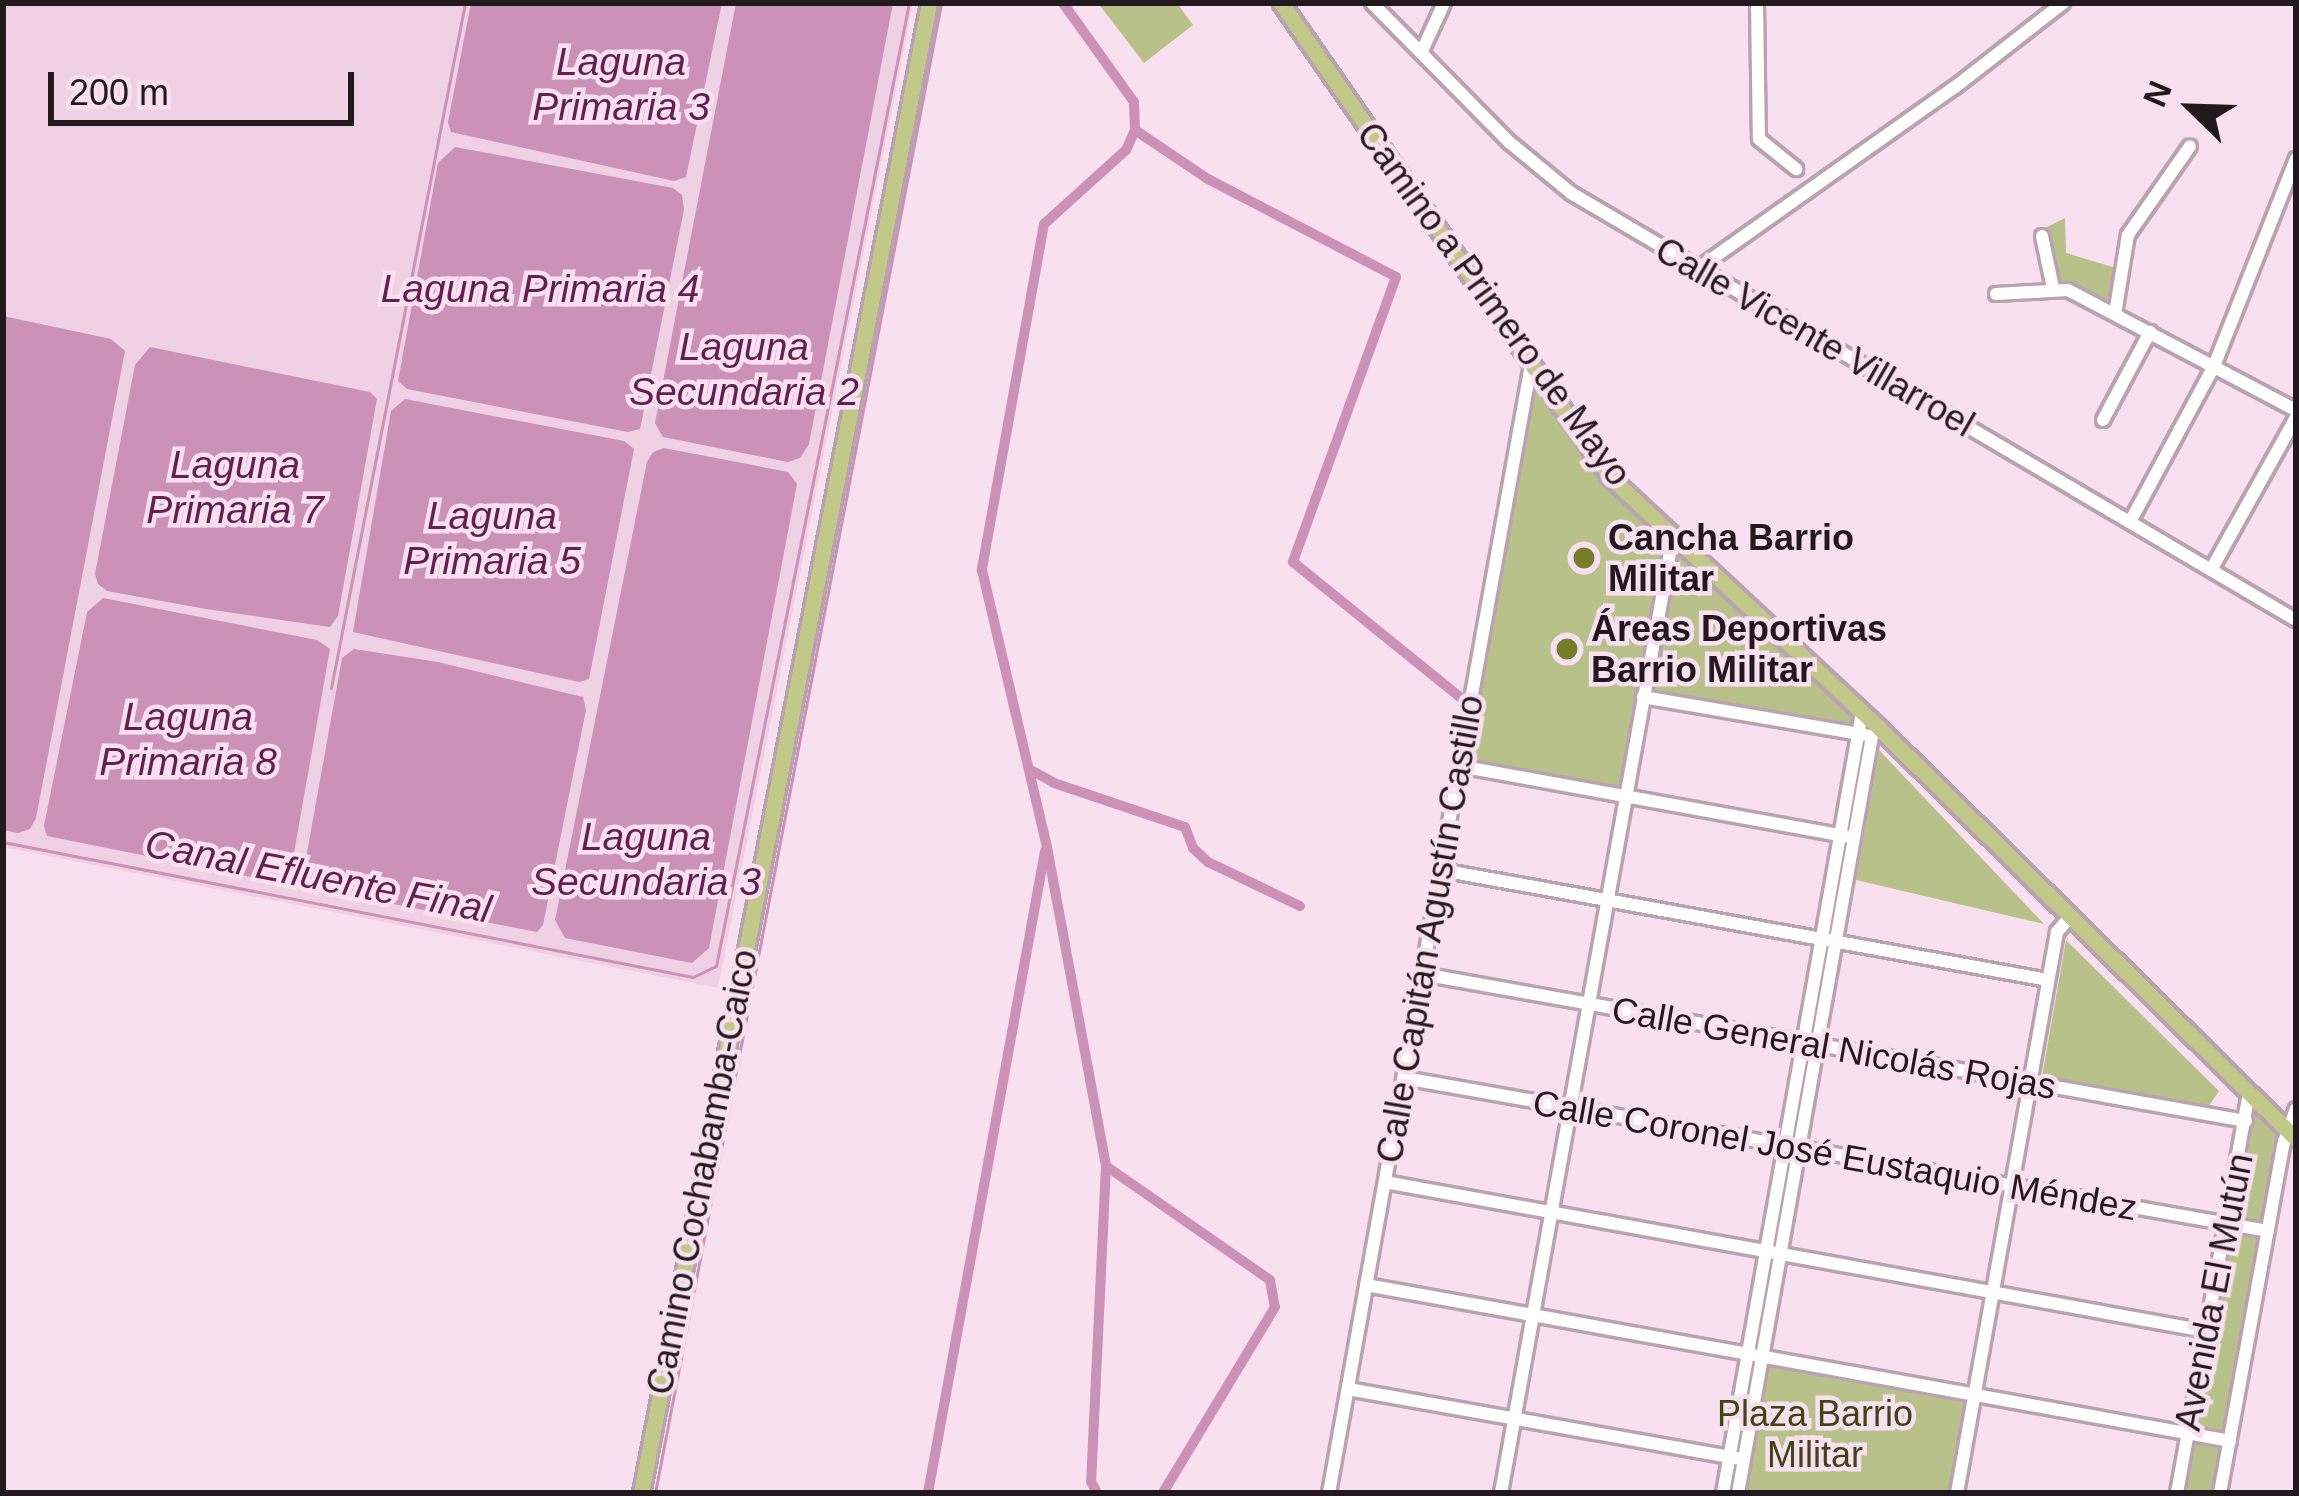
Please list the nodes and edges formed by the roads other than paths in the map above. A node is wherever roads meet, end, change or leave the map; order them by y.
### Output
1 (928, 3) edge
2 (1281, 3) edge
3 (1372, 3) edge
4 (1444, 3) edge
5 (1757, 3) edge
6 (2063, 3) edge
7 (1421, 53) junction
8 (2191, 146) dead end
9 (2296, 159) edge
10 (1796, 169) dead end
11 (2278, 204) junction
12 (2296, 212) edge
13 (2042, 236) dead end
14 (1699, 268) junction
15 (2053, 288) junction
16 (1996, 294) dead end
17 (2115, 314) junction
18 (2150, 332) junction
19 (1531, 365) junction
20 (2214, 366) junction
21 (2296, 413) edge
22 (2103, 420) dead end
23 (2130, 522) junction
24 (1673, 536) junction
25 (2211, 570) junction
26 (2296, 620) edge
27 (1643, 697) junction
28 (1870, 733) junction
29 (1460, 766) junction
30 (1625, 796) junction
31 (1847, 837) junction
32 (1441, 870) junction
33 (1607, 900) junction
34 (2070, 917) junction
35 (1829, 940) junction
36 (1422, 974) junction
37 (2048, 980) junction
38 (1588, 1004) junction
39 (1810, 1044) junction
40 (1403, 1078) junction
41 (2030, 1084) junction
42 (2249, 1091) junction
43 (1570, 1107) junction
44 (2296, 1109) edge
45 (2246, 1121) junction
46 (2292, 1135) edge
47 (1792, 1147) junction
48 (1385, 1182) junction
49 (2012, 1187) junction
50 (1550, 1214) junction
51 (2227, 1226) junction
52 (2268, 1231) junction
53 (1774, 1250) junction
54 (1366, 1285) junction
55 (1993, 1291) junction
56 (1533, 1314) junction
57 (2206, 1330) junction
58 (1755, 1354) junction
59 (1348, 1389) junction
60 (1975, 1394) junction
61 (1514, 1418) junction
62 (2188, 1432) junction
63 (2230, 1441) junction
64 (1737, 1458) junction
65 (641, 1493) edge
66 (1332, 1493) edge
67 (1501, 1493) edge
68 (1723, 1493) edge
69 (1738, 1493) edge
70 (1957, 1493) edge
71 (2177, 1493) edge
72 (2220, 1493) edge

1 - 65 main road, Camino Cochabamba-Caico
2 - 19 main road, Camino a Primero de Mayo
3 - 7 street, Calle Vicente Villarroel
4 - 7 street
5 - 10 street
6 - 14 street
7 - 14 street, Calle Vicente Villarroel
8 - 17 street
9 - 11 street
11 - 12 street
11 - 20 street
13 - 15 street
14 - 23 street, Calle Vicente Villarroel
15 - 16 street
15 - 17 street
17 - 18 street
18 - 20 street
18 - 22 street
19 - 24 main road, Camino a Primero de Mayo
19 - 29 street, Calle Capitán Agustín Castillo
20 - 21 street
20 - 23 street
21 - 25 street
23 - 25 street, Calle Vicente Villarroel
24 - 27 street
24 - 28 main road, Camino a Primero de Mayo
25 - 26 street, Calle Vicente Villarroel
27 - 28 street
27 - 30 street
28 - 31 street
28 - 34 main road, Camino a Primero de Mayo
29 - 30 street
29 - 32 street, Calle Capitán Agustín Castillo
30 - 31 street
30 - 33 street
31 - 35 street
32 - 33 street
32 - 36 street, Calle Capitán Agustín Castillo
33 - 35 street
33 - 38 street
34 - 37 street
34 - 42 main road, Camino a Primero de Mayo
35 - 37 street
35 - 39 street
36 - 38 street, Calle General Nicolás Rojas
36 - 40 street, Calle Capitán Agustín Castillo
37 - 41 street
38 - 39 street, Calle General Nicolás Rojas
38 - 43 street
39 - 41 street, Calle General Nicolás Rojas
39 - 47 street
40 - 43 street, Calle Coronel José Eustaquio Méndez
40 - 48 street, Calle Capitán Agustín Castillo
41 - 45 street, Calle General Nicolás Rojas
41 - 49 street
42 - 45 street, Avenida El Mutún
42 - 46 main road, Camino a Primero de Mayo
43 - 47 street, Calle Coronel José Eustaquio Méndez
43 - 50 street
44 - 46 street, Avenida El Mutún
45 - 51 street, Avenida El Mutún
46 - 52 street, Avenida El Mutún
47 - 49 street, Calle Coronel José Eustaquio Méndez
47 - 53 street
48 - 50 street
48 - 54 street, Calle Capitán Agustín Castillo
49 - 51 street, Calle Coronel José Eustaquio Méndez
49 - 55 street
50 - 53 street
50 - 56 street
51 - 52 street, Calle Coronel José Eustaquio Méndez
51 - 57 street, Avenida El Mutún
52 - 63 street, Avenida El Mutún
53 - 55 street
53 - 58 street
54 - 56 street
54 - 59 street, Calle Capitán Agustín Castillo
55 - 57 street
55 - 60 street
56 - 58 street
56 - 61 street
57 - 62 street, Avenida El Mutún
58 - 60 street
58 - 64 street
59 - 61 street
59 - 66 street, Calle Capitán Agustín Castillo
60 - 62 street
60 - 70 street
61 - 64 street
61 - 67 street
62 - 63 street
62 - 71 street, Avenida El Mutún
63 - 72 street, Avenida El Mutún
64 - 68 street
64 - 69 street

